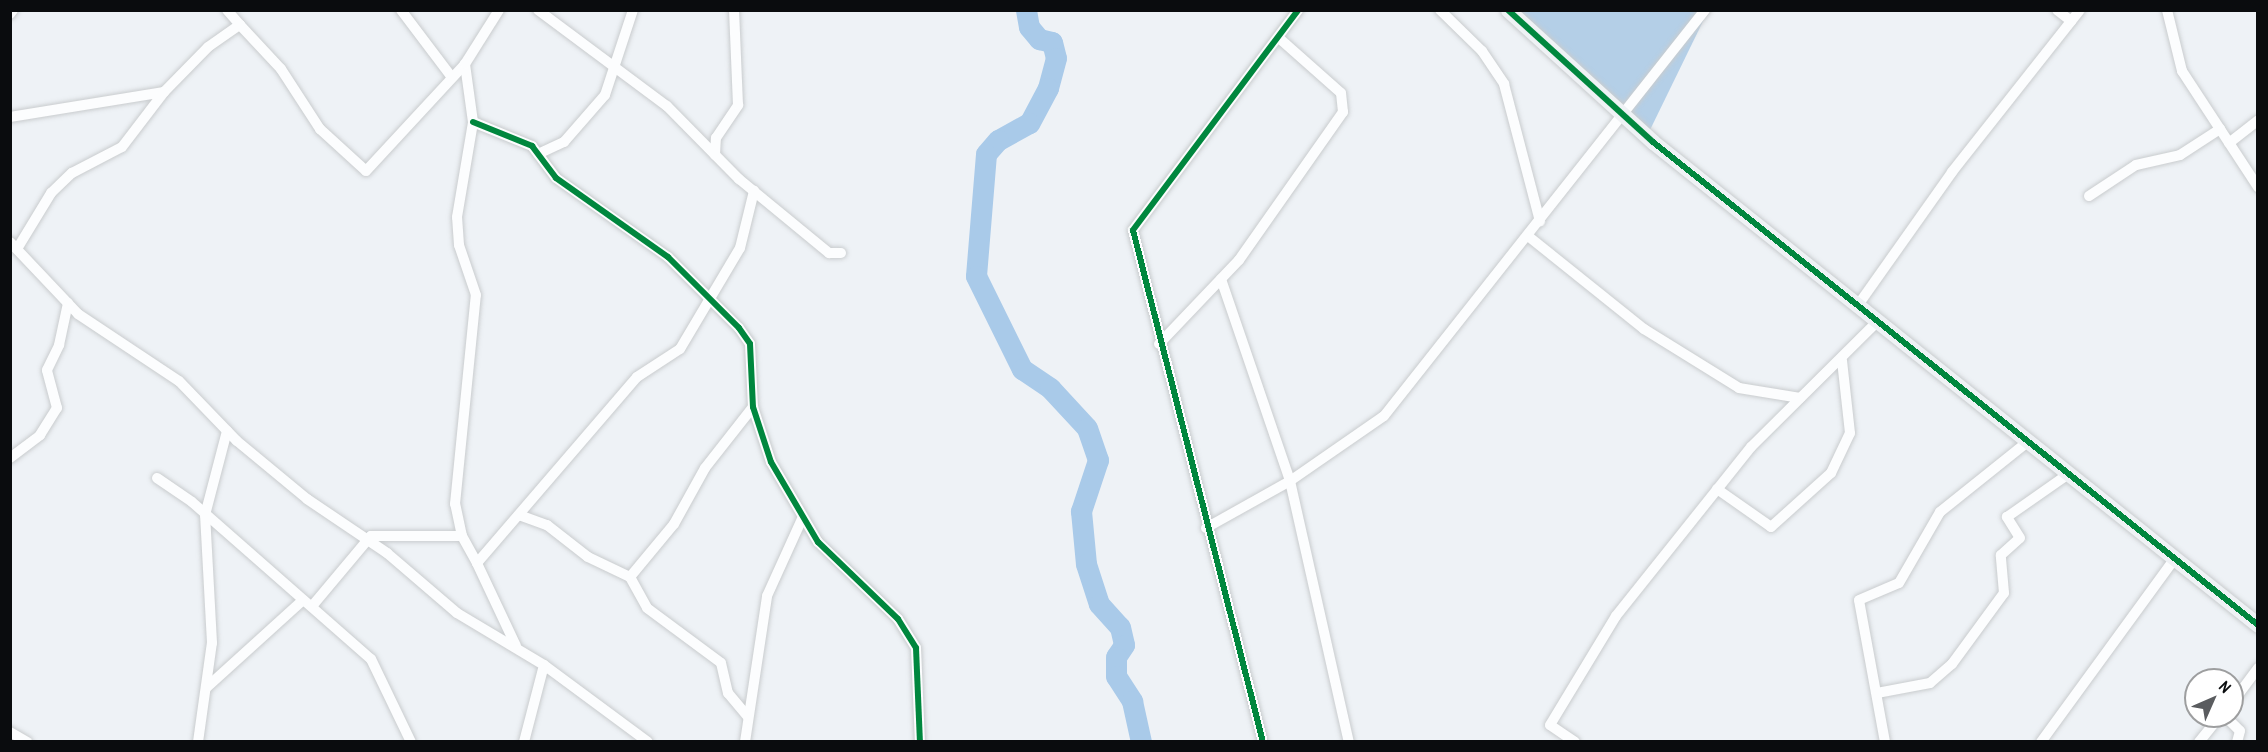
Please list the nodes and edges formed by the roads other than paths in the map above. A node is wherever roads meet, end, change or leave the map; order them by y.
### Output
1 (227, 10) edge
2 (401, 10) edge
3 (500, 10) edge
4 (538, 10) edge
5 (633, 10) edge
6 (734, 10) edge
7 (1298, 10) edge
8 (1440, 10) edge
9 (1508, 10) edge
10 (1705, 10) edge
11 (2057, 10) edge
12 (2080, 10) edge
13 (2167, 10) edge
14 (2071, 21) junction
15 (240, 25) junction
16 (1279, 38) junction
17 (465, 64) junction
18 (616, 68) junction
19 (451, 76) junction
20 (164, 92) junction
21 (1624, 116) junction
22 (10, 117) edge
23 (2258, 120) edge
24 (473, 122) junction
25 (2220, 129) junction
26 (2229, 142) junction
27 (538, 154) junction
28 (715, 155) junction
29 (2258, 187) edge
30 (754, 191) junction
31 (2090, 196) dead end
32 (1540, 221) junction
33 (1528, 236) junction
34 (14, 245) edge
35 (841, 253) dead end
36 (1221, 279) junction
37 (708, 299) junction
38 (68, 303) junction
39 (1858, 305) junction
40 (1878, 321) junction
41 (1159, 344) junction
42 (1842, 360) junction
43 (1800, 398) junction
44 (753, 407) junction
45 (227, 431) junction
46 (2026, 444) junction
47 (10, 458) edge
48 (2067, 475) junction
49 (157, 478) dead end
50 (1290, 481) junction
51 (1718, 489) junction
52 (206, 515) junction
53 (519, 515) junction
54 (802, 519) junction
55 (1206, 528) junction
56 (462, 536) junction
57 (367, 541) junction
58 (2173, 561) junction
59 (477, 563) junction
60 (630, 577) junction
61 (308, 602) junction
62 (2256, 620) edge
63 (516, 646) junction
64 (544, 665) junction
65 (2258, 668) edge
66 (2244, 687) edge
67 (206, 688) junction
68 (1877, 693) junction
69 (748, 717) junction
70 (2210, 728) edge
71 (10, 732) edge
72 (27, 741) edge
73 (198, 741) edge
74 (411, 741) edge
75 (524, 741) edge
76 (648, 741) edge
77 (745, 741) edge
78 (920, 741) edge
79 (1263, 741) edge
80 (1350, 741) edge
81 (1575, 741) edge
82 (1884, 741) edge
83 (2041, 741) edge
84 (2199, 741) edge

1 - 15 street
2 - 19 street
3 - 17 street
4 - 18 street
5 - 18 street
6 - 28 street
7 - 16 street
8 - 32 street
9 - 21 street
10 - 21 street
11 - 14 street
12 - 14 street
13 - 25 street
14 - 39 street
15 - 19 street
15 - 20 street
16 - 36 street
16 - 41 street
17 - 19 street
17 - 24 street
18 - 27 street
18 - 28 street
20 - 22 street
20 - 34 street
21 - 32 street
21 - 39 street
23 - 26 street
24 - 27 street
24 - 56 street
25 - 26 street
25 - 31 street
26 - 29 street
27 - 37 street
28 - 30 street
30 - 35 street
30 - 37 street
32 - 33 street
33 - 43 street
33 - 50 street
34 - 38 street
36 - 41 street
36 - 50 street
37 - 44 street
37 - 53 street
38 - 45 street
38 - 47 street
39 - 40 street
40 - 42 street
40 - 46 street
41 - 55 street
42 - 43 street
42 - 51 street
43 - 51 street
44 - 54 street
44 - 60 street
45 - 52 street
45 - 57 street
46 - 48 street
46 - 68 street
48 - 58 street
48 - 68 street
49 - 52 street
50 - 55 street
50 - 80 street
51 - 81 street
52 - 61 street
52 - 67 street
53 - 59 street
53 - 60 street
54 - 69 street
54 - 78 street
55 - 79 street
56 - 57 street
56 - 59 street
57 - 61 street
57 - 63 street
58 - 62 street
58 - 83 street
59 - 63 street
60 - 69 street
61 - 67 street
61 - 74 street
63 - 64 street
64 - 75 street
64 - 76 street
65 - 66 street
67 - 73 street
68 - 82 street
69 - 77 street
70 - 84 street
71 - 72 street

